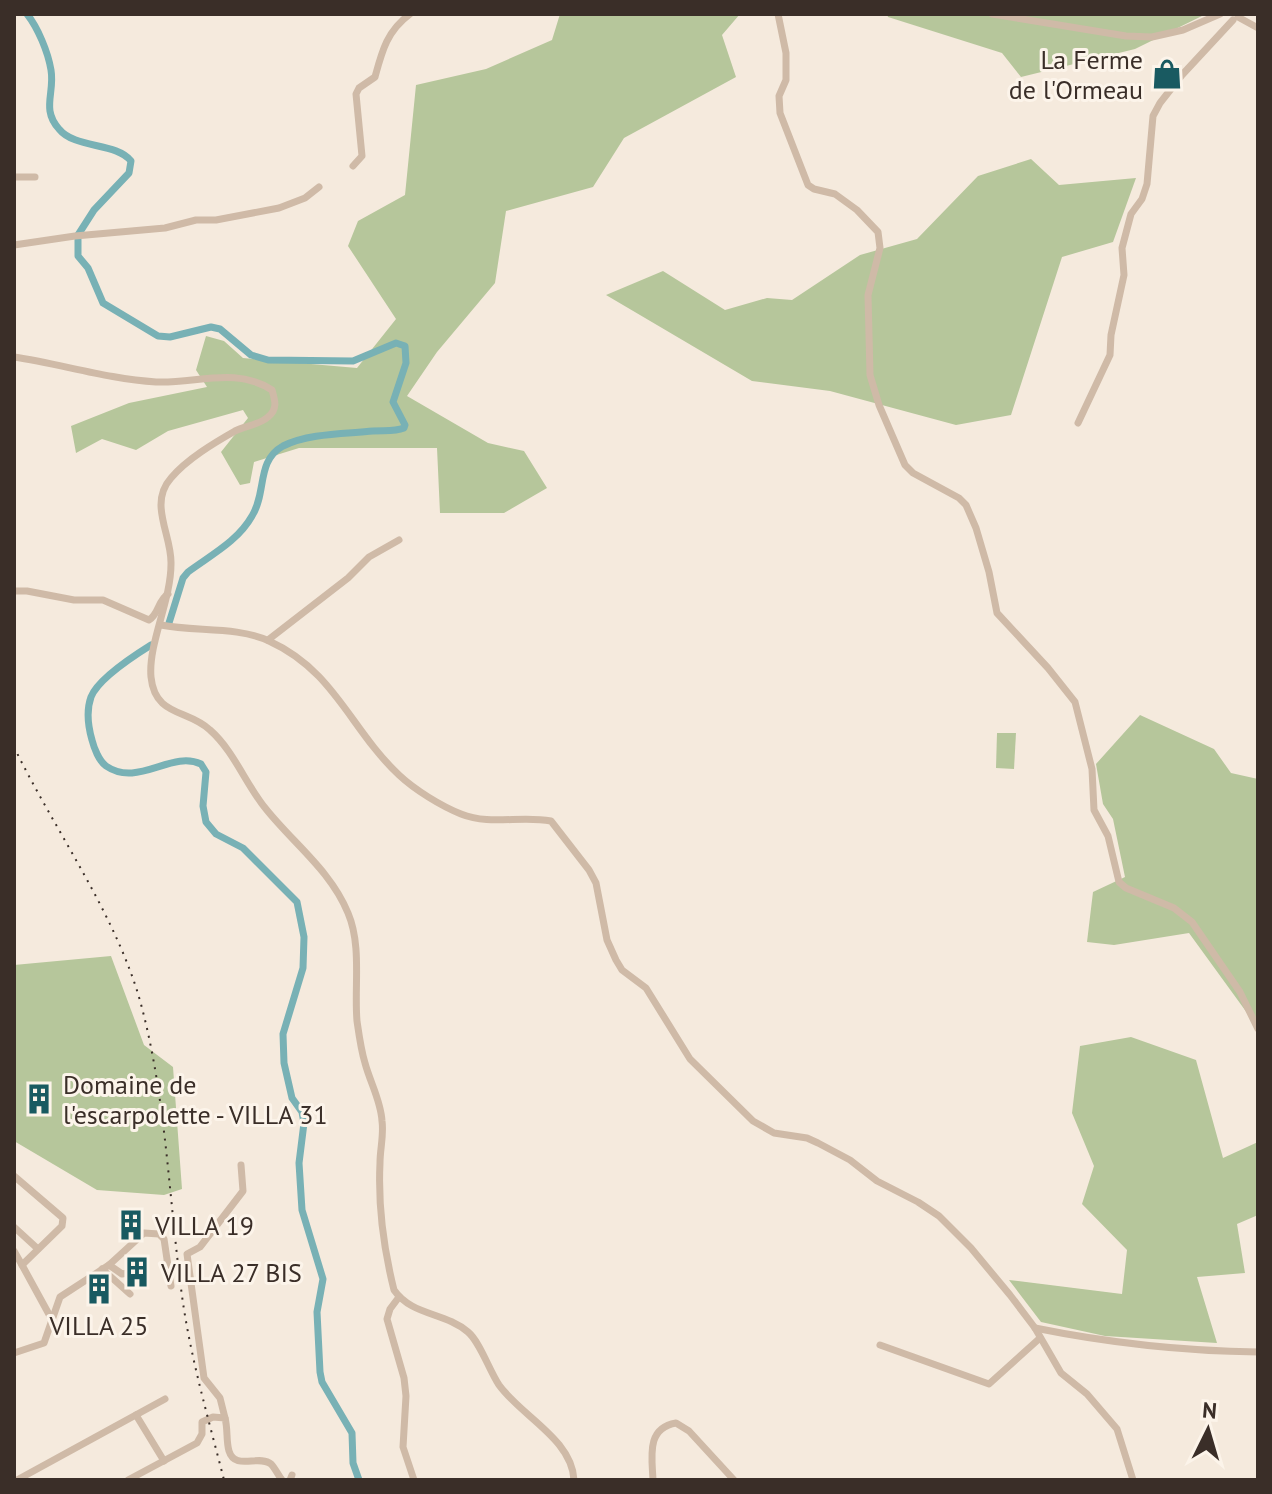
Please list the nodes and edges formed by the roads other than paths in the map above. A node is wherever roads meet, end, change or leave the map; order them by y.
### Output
1 (410, 14) edge
2 (778, 14) edge
3 (992, 14) edge
4 (1231, 16) edge
5 (1256, 26) edge
6 (353, 166) dead end
7 (14, 177) edge
8 (35, 177) dead end
9 (319, 187) dead end
10 (14, 245) edge
11 (14, 357) edge
12 (1078, 423) dead end
13 (399, 540) dead end
14 (14, 591) edge
15 (168, 594) junction
16 (161, 625) junction
17 (268, 640) junction
18 (1258, 1029) edge
19 (241, 1165) dead end
20 (14, 1176) edge
21 (14, 1227) edge
22 (38, 1249) junction
23 (14, 1251) edge
24 (22, 1265) junction
25 (105, 1267) junction
26 (128, 1273) dead end
27 (171, 1286) dead end
28 (130, 1294) dead end
29 (399, 1297) junction
30 (51, 1318) junction
31 (1035, 1328) junction
32 (1040, 1338) junction
33 (880, 1345) dead end
34 (1258, 1352) edge
35 (14, 1353) edge
36 (165, 1399) dead end
37 (136, 1415) junction
38 (225, 1418) junction
39 (164, 1461) junction
40 (17, 1480) edge
41 (128, 1480) edge
42 (282, 1480) edge
43 (414, 1480) edge
44 (574, 1480) edge
45 (653, 1480) edge
46 (734, 1480) edge
47 (1133, 1480) edge

1 - 6 street
2 - 18 street
3 - 4 street
4 - 5 street
4 - 12 street
7 - 8 street
9 - 10 street
11 - 15 street
13 - 17 street
14 - 15 street
15 - 16 street
16 - 17 street
16 - 29 street
17 - 31 street
19 - 38 street
20 - 22 street
21 - 22 street
22 - 24 street
23 - 24 street
24 - 30 street
25 - 26 street
25 - 27 street
25 - 28 street
25 - 30 street
29 - 43 street
29 - 44 street
30 - 35 street
31 - 32 street
31 - 34 street
32 - 33 street
32 - 47 street
36 - 37 street
37 - 39 street
37 - 40 street
38 - 39 street
38 - 42 street
39 - 41 street
45 - 46 street

